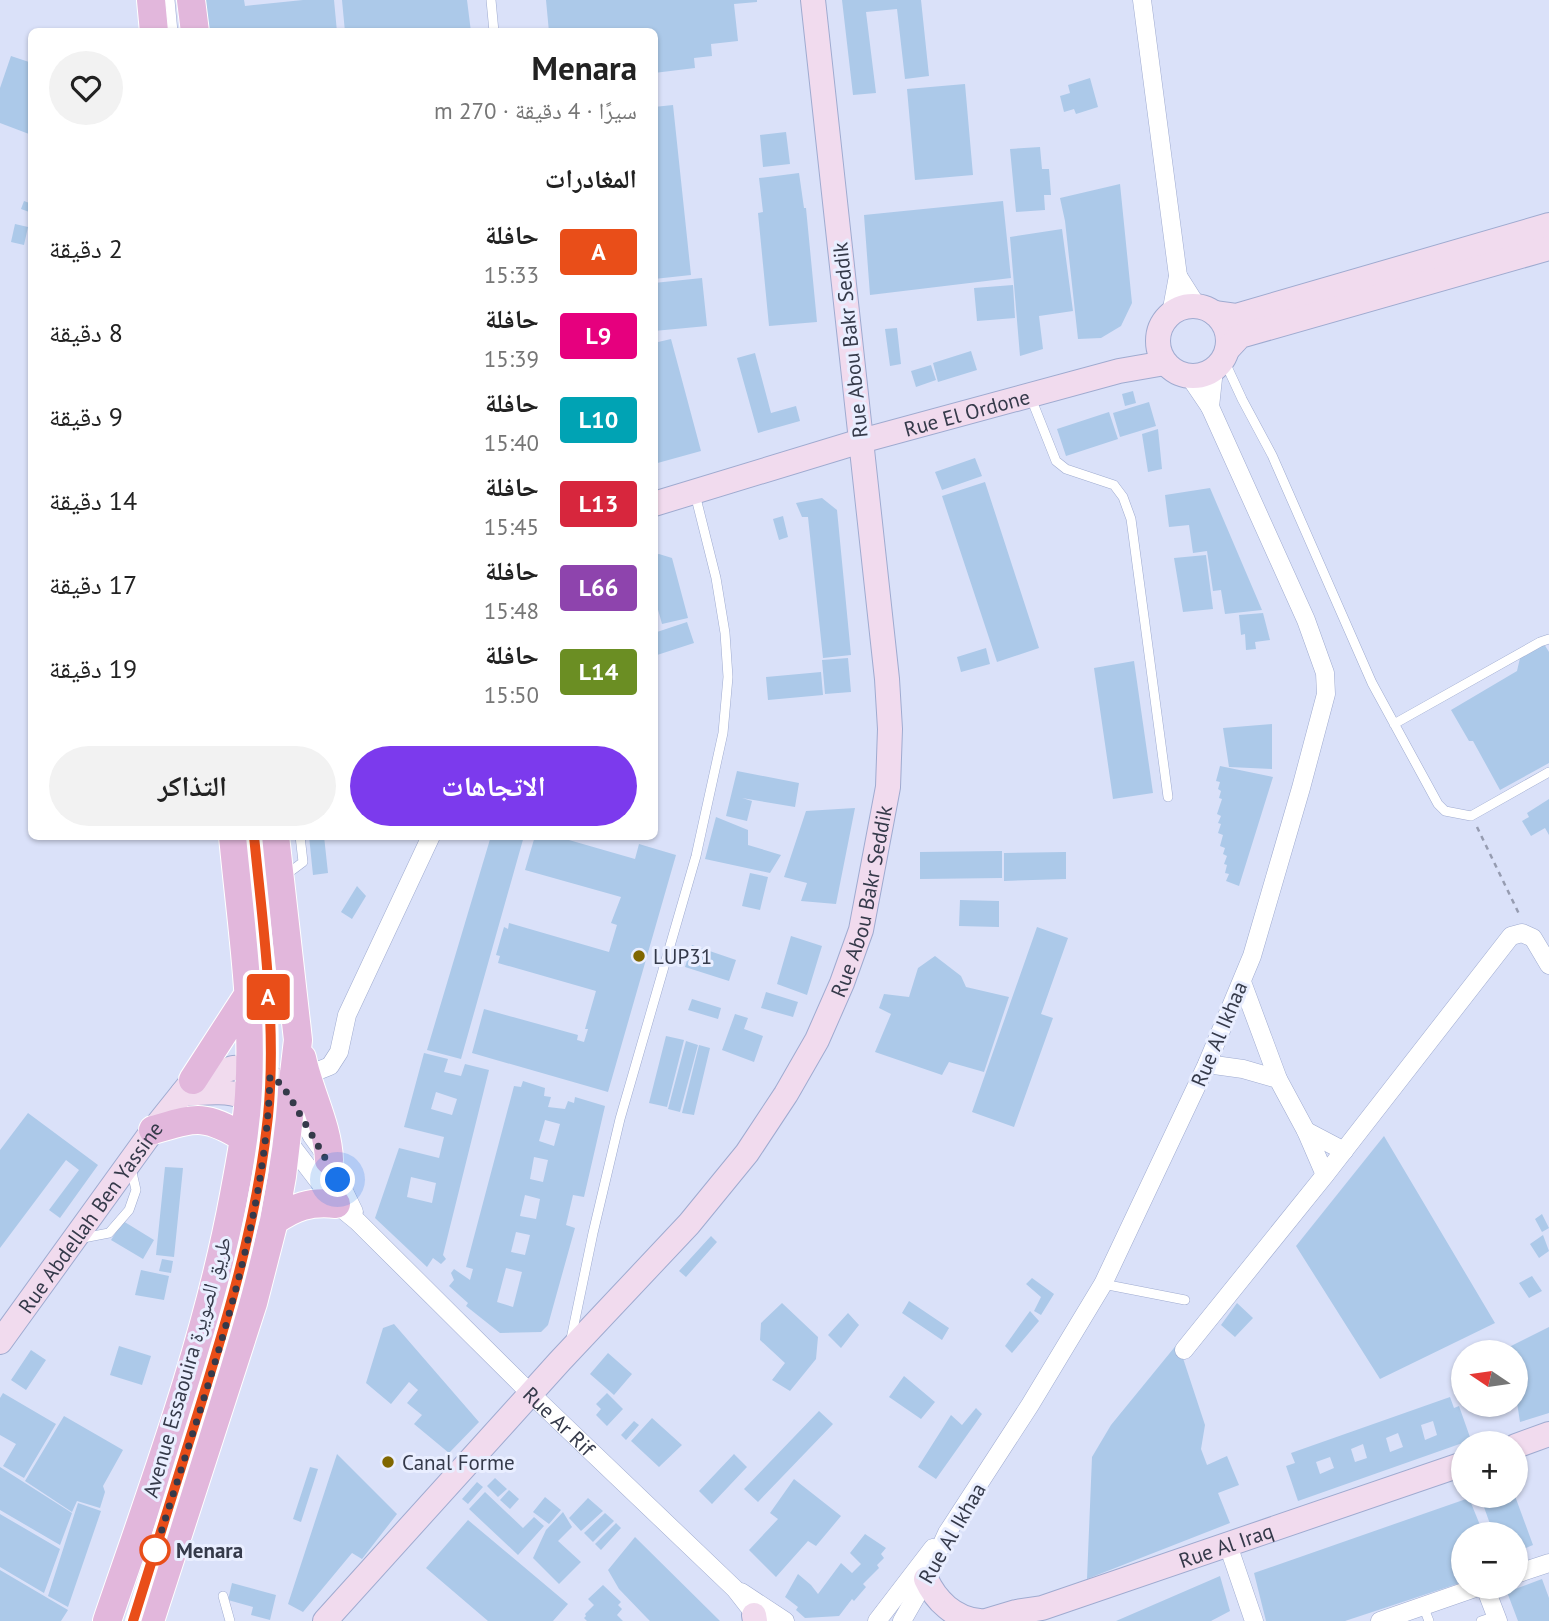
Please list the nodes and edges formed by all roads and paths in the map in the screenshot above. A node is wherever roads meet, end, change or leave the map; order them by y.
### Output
1 (151, 0) edge
2 (170, 0) edge
3 (191, 0) edge
4 (491, 0) edge
5 (814, 0) edge
6 (1142, 0) edge
7 (154, 28) edge
8 (173, 28) edge
9 (194, 28) edge
10 (494, 28) edge
11 (1549, 225) edge
12 (1549, 248) edge
13 (1178, 276) junction
14 (1205, 310) junction
15 (1171, 314) junction
16 (1158, 337) junction
17 (1221, 359) junction
18 (1165, 363) junction
19 (1119, 371) junction
20 (1189, 376) junction
21 (1031, 397) junction
22 (1210, 407) junction
23 (861, 441) junction
24 (695, 493) junction
25 (658, 503) edge
26 (1549, 639) edge
27 (1394, 724) junction
28 (1549, 772) edge
29 (1168, 797) dead end
30 (1471, 816) junction
31 (233, 840) edge
32 (254, 840) edge
33 (275, 840) edge
34 (300, 840) edge
35 (429, 840) edge
36 (279, 880) junction
37 (1529, 935) junction
38 (1549, 965) edge
39 (1242, 982) junction
40 (248, 995) junction
41 (1207, 1064) junction
42 (260, 1072) junction
43 (1278, 1079) junction
44 (188, 1087) junction
45 (298, 1088) junction
46 (258, 1107) junction
47 (153, 1130) junction
48 (1306, 1131) junction
49 (244, 1138) junction
50 (287, 1140) junction
51 (1344, 1151) junction
52 (328, 1160) joint
53 (1325, 1175) junction
54 (336, 1204) junction
55 (274, 1221) junction
56 (358, 1222) junction
57 (1103, 1283) junction
58 (1185, 1300) dead end
59 (0, 1342) edge
60 (1185, 1350) dead end
61 (569, 1351) junction
62 (531, 1394) junction
63 (1549, 1434) edge
64 (1528, 1442) edge
65 (1451, 1468) edge
66 (947, 1533) junction
67 (1228, 1545) junction
68 (1549, 1564) edge
69 (1528, 1570) edge
70 (926, 1579) junction
71 (735, 1589) junction
72 (223, 1596) dead end
73 (1455, 1599) edge
74 (1488, 1599) edge
75 (1032, 1614) edge
76 (1426, 1614) edge
77 (756, 1619) edge
78 (1492, 1619) edge
79 (107, 1621) edge
80 (133, 1621) edge
81 (150, 1621) edge
82 (230, 1621) edge
83 (325, 1621) edge
84 (785, 1621) edge
85 (877, 1621) edge
86 (902, 1621) edge
87 (979, 1621) edge
88 (986, 1621) edge
89 (1254, 1621) edge
90 (1380, 1621) edge

1 - 7 main road
2 - 8 lane
3 - 9 main road
4 - 10 lane
5 - 23 street, Rue Abou Bakr Seddik
6 - 13 street
11 - 14 street
12 - 17 street
13 - 14 street
13 - 15 street
14 - 15 street
14 - 17 street
15 - 16 street
16 - 18 street
16 - 19 street, Rue El Ordone
17 - 20 street
17 - 22 street
17 - 27 lane
18 - 19 street, Rue El Ordone
18 - 20 street
19 - 21 street, Rue El Ordone
20 - 22 street, Rue Al Ikhaa
21 - 23 street, Rue El Ordone
21 - 29 lane
22 - 39 street, Rue Al Ikhaa
23 - 24 street, Rue El Ordone
23 - 61 street, Rue Abou Bakr Seddik
24 - 25 street, Rue El Ordone
24 - 61 lane
26 - 27 lane
27 - 30 lane
28 - 30 lane
30 - 37 path
31 - 40 main road, Avenue Essaouira طريق الصويرة
32 - 42 lane
33 - 36 main road, Avenue Essaouira طريق الصويرة
34 - 36 lane
35 - 45 street
36 - 45 main road, Avenue Essaouira طريق الصويرة
37 - 38 street
37 - 51 street
39 - 41 street, Rue Al Ikhaa
39 - 43 street
40 - 42 main road, Avenue Essaouira طريق الصويرة
40 - 44 main road
41 - 43 street
41 - 57 street, Rue Al Ikhaa
42 - 44 street
42 - 45 street
42 - 46 main road, Avenue Essaouira طريق الصويرة
43 - 48 street
44 - 46 street
44 - 47 street, Rue Abdellah Ben Yassine
45 - 50 main road, Avenue Essaouira طريق الصويرة
45 - 52 main road
46 - 49 main road, Avenue Essaouira طريق الصويرة
46 - 50 street, Rue Ar Rif
46 - 80 lane
47 - 49 main road
47 - 59 street, Rue Abdellah Ben Yassine
48 - 51 street
48 - 53 street
49 - 79 main road, Avenue Essaouira طريق الصويرة
50 - 54 street, Rue Ar Rif
50 - 55 main road, Avenue Essaouira طريق الصويرة
51 - 53 street
52 - 56 street, Rue Ar Rif
53 - 60 street
54 - 55 main road
54 - 56 street, Rue Ar Rif
55 - 81 main road, Avenue Essaouira طريق الصويرة
56 - 62 street, Rue Ar Rif
57 - 58 lane
57 - 66 street, Rue Al Ikhaa
61 - 62 street, Rue Abou Bakr Seddik
62 - 71 street, Rue Ar Rif
62 - 83 street, Rue Abou Bakr Seddik
63 - 64 street
65 - 67 street, Rue Al Iraq
66 - 70 street, Rue Al Ikhaa
66 - 85 street
67 - 75 street, Rue Al Iraq
67 - 89 street
68 - 69 street
70 - 86 street, Rue Al Ikhaa
70 - 87 street
71 - 77 street, Rue Ar Rif
71 - 84 street
72 - 82 lane
73 - 76 street
74 - 78 street
75 - 88 street, Rue Al Iraq
76 - 90 street

